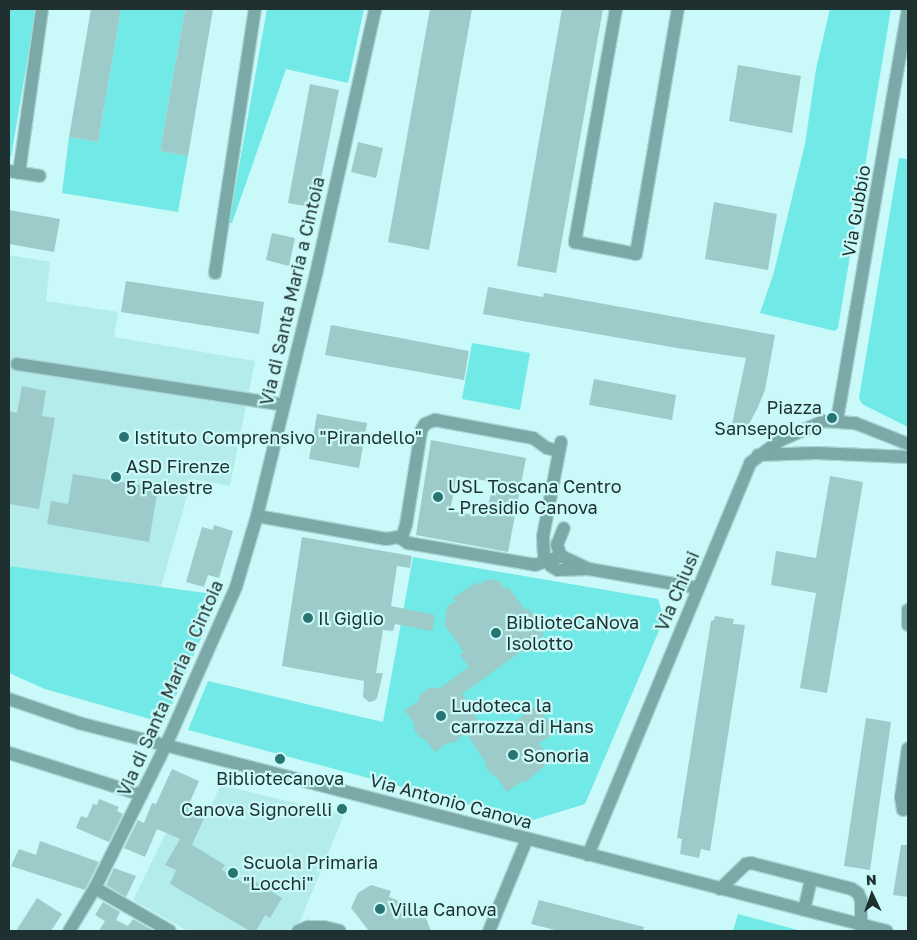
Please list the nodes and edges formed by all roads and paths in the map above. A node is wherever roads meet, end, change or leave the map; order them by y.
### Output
1 (42, 9) edge
2 (255, 9) edge
3 (375, 9) edge
4 (616, 9) edge
5 (678, 9) edge
6 (908, 9) edge
7 (905, 49) edge
8 (14, 172) edge
9 (40, 176) dead end
10 (215, 273) dead end
11 (17, 364) dead end
12 (284, 405) junction
13 (837, 420) junction
14 (908, 444) edge
15 (758, 455) junction
16 (908, 457) edge
17 (257, 516) junction
18 (564, 528) dead end
19 (399, 538) junction
20 (561, 556) junction
21 (547, 562) junction
22 (589, 569) junction
23 (698, 588) junction
24 (908, 610) edge
25 (908, 625) edge
26 (9, 699) edge
27 (166, 745) junction
28 (908, 748) edge
29 (10, 757) edge
30 (142, 795) junction
31 (903, 810) dead end
32 (526, 839) junction
33 (588, 855) junction
34 (812, 879) junction
35 (95, 888) junction
36 (720, 889) junction
37 (804, 910) junction
38 (862, 928) edge
39 (69, 931) edge
40 (170, 931) edge
41 (298, 931) edge
42 (340, 931) edge
43 (489, 931) edge
44 (887, 931) edge

1 - 8 street
2 - 10 street
3 - 12 street, Via di Santa Maria a Cintoia
4 - 5 street
6 - 7 street, Via Gubbio
7 - 13 street, Via Gubbio
8 - 9 street
11 - 12 street
12 - 17 street, Via di Santa Maria a Cintoia
13 - 14 street
13 - 15 street
15 - 16 street
15 - 23 street, Via Chiusi
17 - 19 street
17 - 27 street, Via di Santa Maria a Cintoia
18 - 20 street
19 - 21 street
19 - 21 street
20 - 21 street
20 - 22 street
21 - 22 street
22 - 23 street
23 - 33 street, Via Chiusi
24 - 25 street
26 - 27 street, Via Antonio Canova
27 - 30 street, Via di Santa Maria a Cintoia
27 - 32 street, Via Antonio Canova
28 - 31 street
29 - 30 street
30 - 35 street, Via di Santa Maria a Cintoia
32 - 33 street, Via Antonio Canova
32 - 43 street
33 - 36 street, Via Antonio Canova
34 - 36 street
34 - 37 street
34 - 38 street
35 - 39 street, Via di Santa Maria a Cintoia
35 - 40 street
36 - 37 street, Via Antonio Canova
37 - 38 street, Via Antonio Canova
38 - 44 street, Via Antonio Canova
41 - 42 street

